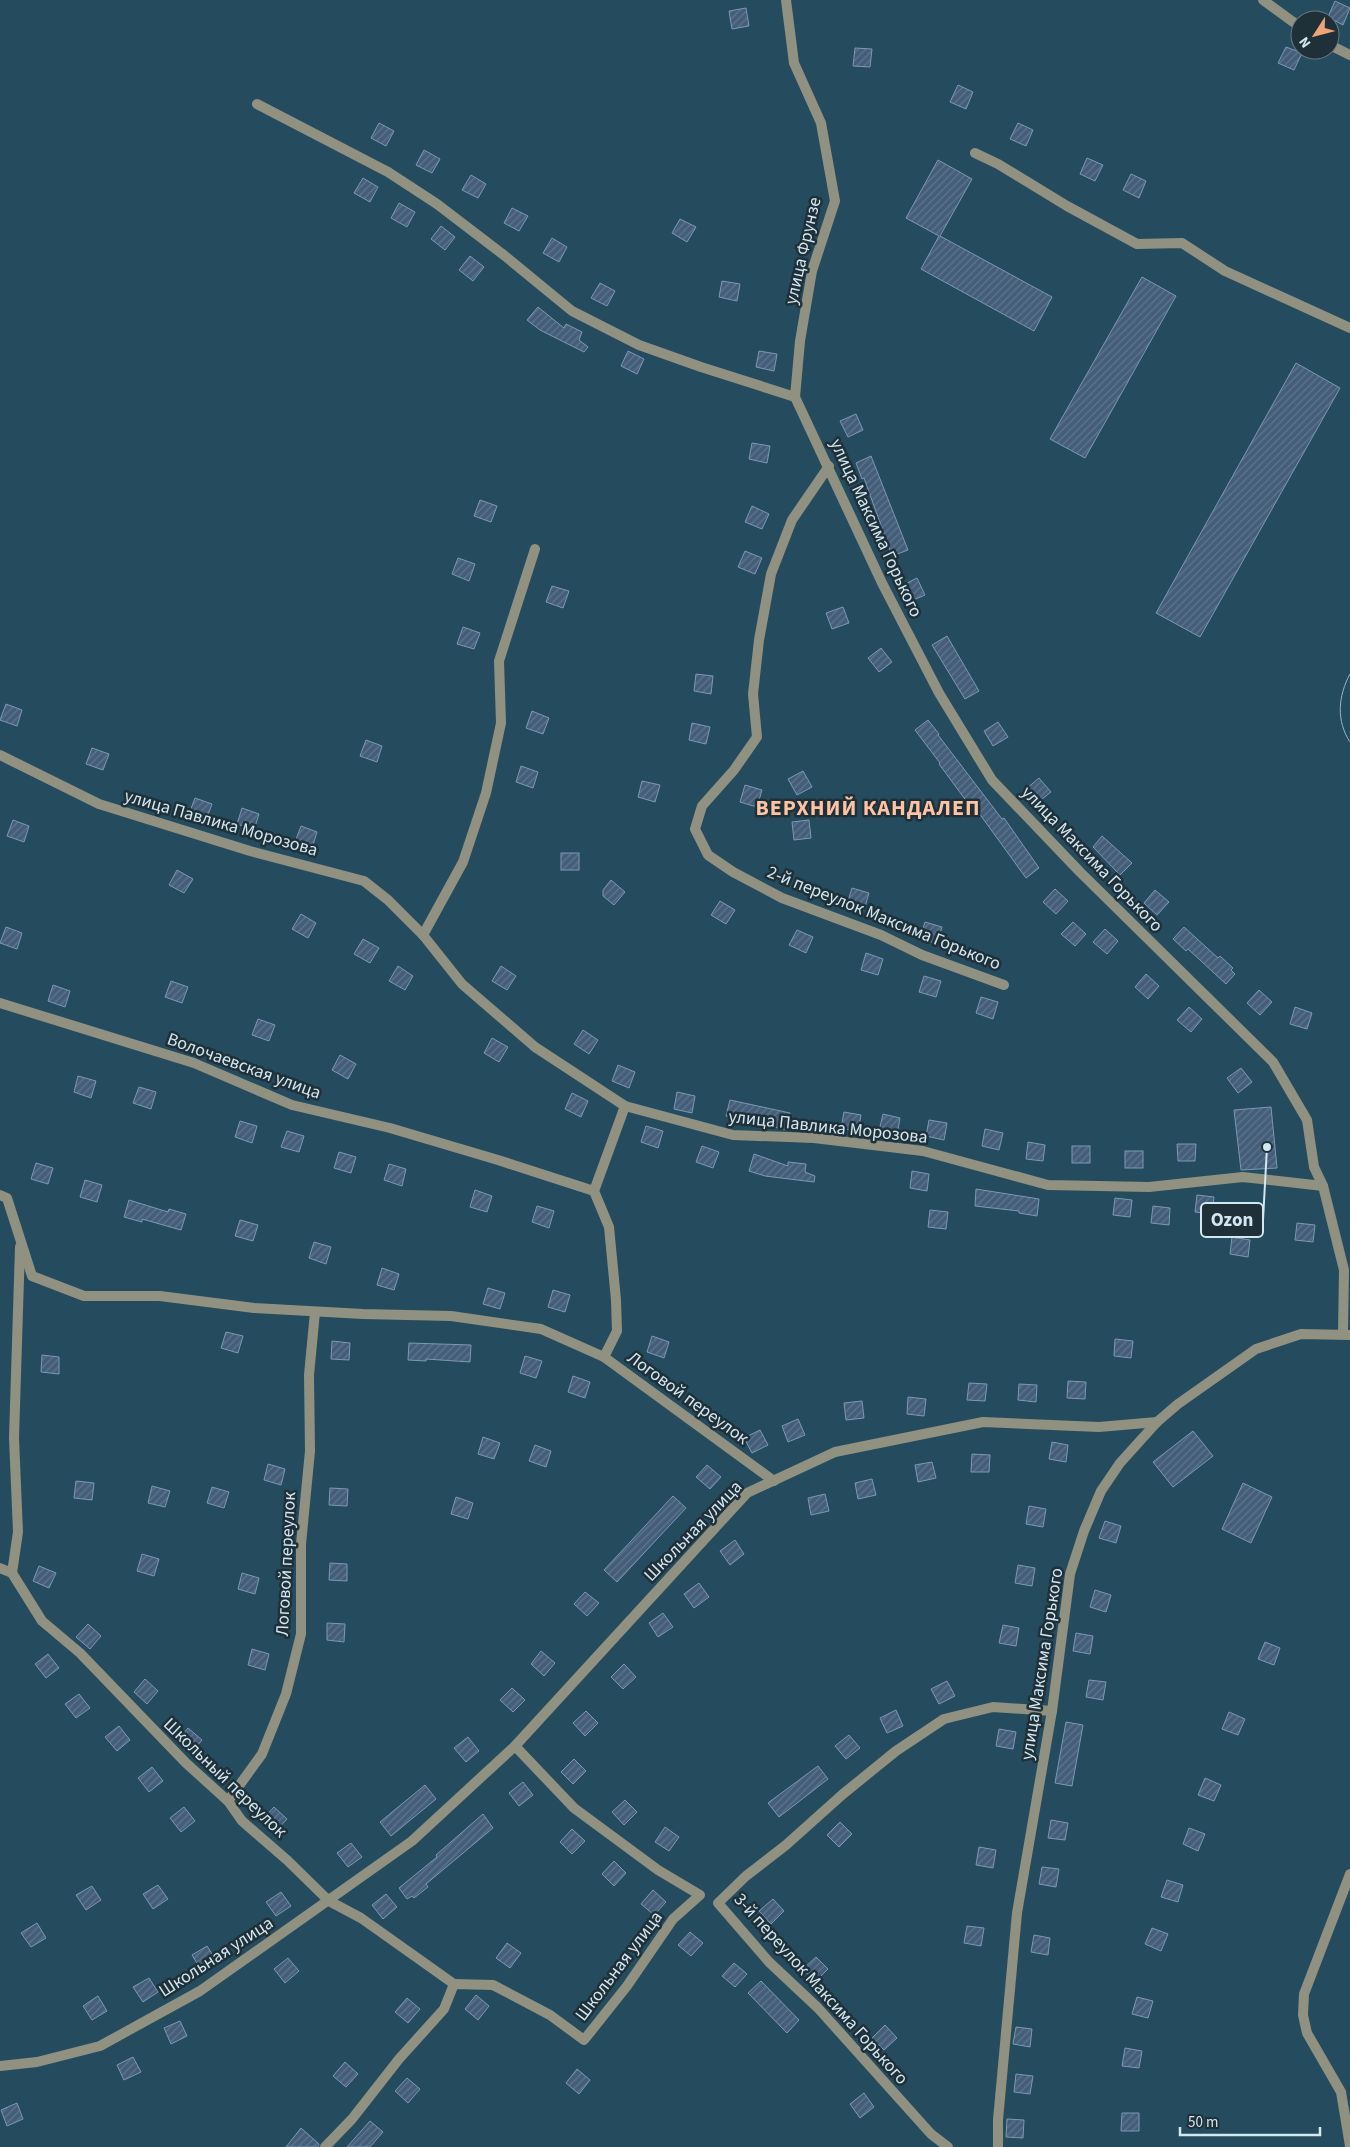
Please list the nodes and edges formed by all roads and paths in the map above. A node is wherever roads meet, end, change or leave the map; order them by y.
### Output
1 (786, 0) edge
2 (1263, 0) edge
3 (1290, 20) edge
4 (257, 104) dead end
5 (975, 153) dead end
6 (1350, 328) edge
7 (796, 397) junction
8 (829, 466) junction
9 (535, 549) dead end
10 (0, 755) edge
11 (423, 935) junction
12 (1004, 985) dead end
13 (0, 1003) edge
14 (624, 1106) junction
15 (1323, 1186) junction
16 (594, 1191) junction
17 (0, 1195) edge
18 (20, 1238) junction
19 (315, 1312) junction
20 (1347, 1334) edge
21 (604, 1357) junction
22 (1158, 1422) junction
23 (774, 1481) junction
24 (0, 1568) edge
25 (12, 1573) junction
26 (1052, 1711) junction
27 (515, 1746) junction
28 (228, 1801) junction
29 (1350, 1874) edge
30 (700, 1894) junction
31 (329, 1901) junction
32 (718, 1903) junction
33 (454, 1984) junction
34 (0, 2066) edge
35 (1350, 2146) edge
36 (324, 2147) edge
37 (948, 2147) edge
38 (998, 2147) edge

1 - 7 street, улица Фрунзе
2 - 3 street
4 - 7 street
5 - 6 street
7 - 8 street, улица Максима Горького
8 - 12 street, 2-й переулок Максима Горького
8 - 15 street, улица Максима Горького
9 - 11 street
10 - 11 street, улица Павлика Морозова
11 - 14 street, улица Павлика Морозова
13 - 16 street, Волочаевская улица
14 - 15 street, улица Павлика Морозова
14 - 16 street
15 - 20 street, улица Максима Горького
16 - 21 street
17 - 18 street, Логовой переулок
18 - 19 street, Логовой переулок
18 - 25 street, Логовой переулок
19 - 21 street, Логовой переулок
19 - 28 street, Логовой переулок
20 - 22 street, улица Максима Горького
21 - 23 street, Логовой переулок
22 - 23 street, Школьная улица
22 - 26 street, улица Максима Горького
23 - 27 street, Школьная улица
24 - 25 street
25 - 28 street, Школьный переулок
26 - 32 street, 3-й переулок Максима Горького
26 - 38 street, улица Максима Горького
27 - 30 street
27 - 31 street, Школьная улица
28 - 31 street, Школьный переулок
29 - 35 street
30 - 32 street
30 - 33 street, Школьная улица
31 - 33 street, Школьный переулок
31 - 34 street, Школьная улица
32 - 37 street, 3-й переулок Максима Горького
33 - 36 street

